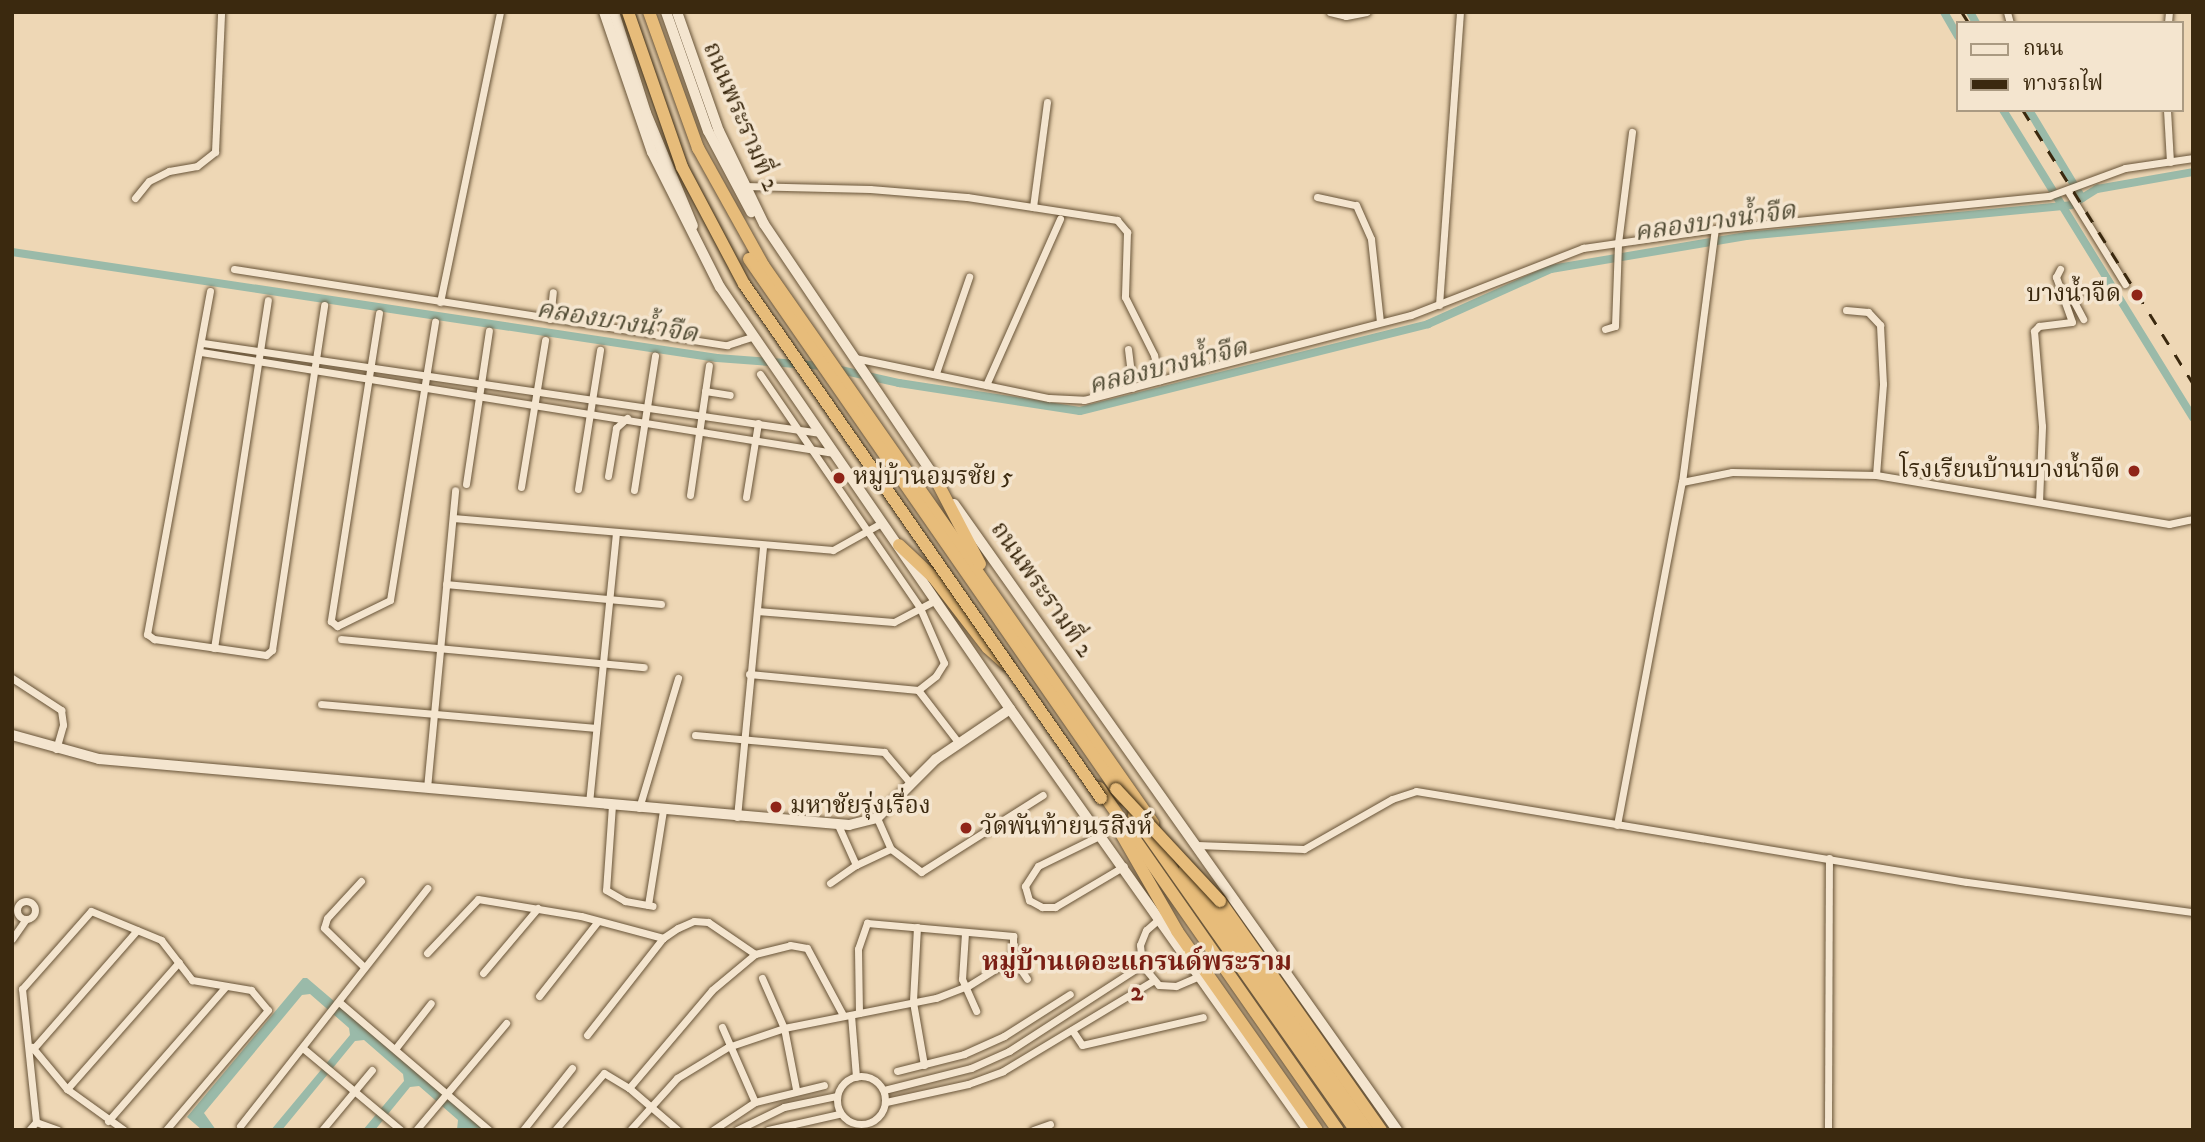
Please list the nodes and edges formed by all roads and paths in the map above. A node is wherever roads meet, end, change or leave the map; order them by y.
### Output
1 (221, 12) edge
2 (500, 12) edge
3 (604, 12) edge
4 (614, 12) edge
5 (627, 12) edge
6 (647, 12) edge
7 (666, 12) edge
8 (677, 12) edge
9 (1330, 12) edge
10 (1367, 12) edge
11 (1460, 12) edge
12 (1047, 102) dead end
13 (2167, 112) edge
14 (1632, 132) dead end
15 (2193, 158) edge
16 (2170, 162) junction
17 (743, 186) junction
18 (2070, 193) dead end
19 (1317, 197) dead end
20 (135, 198) dead end
21 (1033, 207) junction
22 (1060, 219) dead end
23 (1715, 231) junction
24 (1619, 246) junction
25 (783, 255) junction
26 (234, 268) dead end
27 (2060, 269) dead end
28 (969, 277) dead end
29 (2125, 284) dead end
30 (720, 287) junction
31 (210, 291) dead end
32 (2080, 291) dead end
33 (553, 292) dead end
34 (268, 300) dead end
35 (440, 302) junction
36 (324, 305) dead end
37 (1439, 305) junction
38 (1846, 310) dead end
39 (2091, 312) dead end
40 (379, 313) dead end
41 (550, 319) junction
42 (2083, 319) junction
43 (435, 322) dead end
44 (1380, 322) junction
45 (2072, 322) junction
46 (1605, 329) dead end
47 (489, 331) dead end
48 (752, 337) junction
49 (545, 340) dead end
50 (203, 343) junction
51 (1128, 349) dead end
52 (600, 350) dead end
53 (260, 351) junction
54 (201, 352) junction
55 (655, 356) dead end
56 (315, 359) junction
57 (853, 360) junction
58 (259, 361) junction
59 (709, 365) dead end
60 (370, 367) junction
61 (314, 369) junction
62 (936, 373) junction
63 (760, 374) dead end
64 (427, 375) junction
65 (369, 378) junction
66 (1160, 380) junction
67 (481, 383) junction
68 (986, 385) junction
69 (425, 387) junction
70 (1133, 388) junction
71 (537, 391) junction
72 (705, 391) junction
73 (480, 395) junction
74 (730, 396) dead end
75 (593, 399) junction
76 (535, 404) junction
77 (647, 407) junction
78 (591, 412) junction
79 (702, 415) junction
80 (627, 418) junction
81 (645, 421) junction
82 (758, 423) junction
83 (780, 426) junction
84 (701, 429) junction
85 (798, 429) junction
86 (820, 433) junction
87 (757, 438) junction
88 (778, 441) junction
89 (810, 447) junction
90 (835, 453) junction
91 (1876, 475) junction
92 (608, 476) dead end
93 (935, 478) junction
94 (1682, 482) junction
95 (466, 484) dead end
96 (521, 487) dead end
97 (578, 489) dead end
98 (455, 490) dead end
99 (634, 490) dead end
100 (690, 495) dead end
101 (746, 498) dead end
102 (2039, 502) junction
103 (453, 518) junction
104 (2192, 521) edge
105 (883, 523) junction
106 (869, 530) junction
107 (616, 532) junction
108 (763, 545) junction
109 (899, 545) junction
110 (446, 584) junction
111 (608, 598) junction
112 (936, 600) junction
113 (660, 604) dead end
114 (920, 608) junction
115 (757, 611) junction
116 (341, 639) dead end
117 (1029, 646) junction
118 (214, 648) junction
119 (439, 649) junction
120 (602, 664) junction
121 (1013, 666) junction
122 (644, 667) dead end
123 (749, 674) junction
124 (12, 678) edge
125 (678, 678) dead end
126 (918, 690) junction
127 (321, 704) dead end
128 (1010, 709) junction
129 (433, 713) junction
130 (596, 728) junction
131 (12, 735) edge
132 (695, 735) dead end
133 (743, 740) junction
134 (958, 742) junction
135 (56, 749) junction
136 (911, 784) junction
137 (427, 788) junction
138 (1116, 789) junction
139 (1043, 795) dead end
140 (1101, 798) junction
141 (589, 803) junction
142 (612, 805) junction
143 (639, 808) junction
144 (663, 810) junction
145 (737, 817) junction
146 (877, 818) junction
147 (838, 825) junction
148 (1617, 825) junction
149 (1102, 834) junction
150 (1197, 845) junction
151 (891, 849) junction
152 (1829, 859) junction
153 (856, 865) junction
154 (1124, 866) junction
155 (361, 881) dead end
156 (831, 883) dead end
157 (428, 888) dead end
158 (12, 899) edge
159 (20, 904) junction
160 (538, 908) junction
161 (2193, 912) edge
162 (1160, 918) junction
163 (26, 919) junction
164 (598, 921) junction
165 (917, 926) junction
166 (137, 930) junction
167 (965, 933) junction
168 (663, 938) junction
169 (12, 939) edge
170 (427, 953) dead end
171 (755, 954) junction
172 (1013, 958) junction
173 (179, 962) junction
174 (1142, 965) junction
175 (364, 968) junction
176 (483, 974) dead end
177 (1200, 976) junction
178 (762, 978) dead end
179 (1027, 979) dead end
180 (1153, 981) junction
181 (226, 986) junction
182 (968, 986) junction
183 (1070, 995) dead end
184 (539, 996) dead end
185 (913, 1002) junction
186 (339, 1003) junction
187 (431, 1003) dead end
188 (976, 1011) dead end
189 (851, 1015) junction
190 (1203, 1017) dead end
191 (506, 1023) dead end
192 (722, 1027) dead end
193 (784, 1028) junction
194 (1072, 1030) junction
195 (587, 1035) dead end
196 (28, 1041) junction
197 (729, 1047) junction
198 (33, 1049) junction
199 (304, 1049) junction
200 (395, 1049) junction
201 (924, 1065) junction
202 (572, 1068) dead end
203 (372, 1070) dead end
204 (897, 1071) dead end
205 (856, 1077) junction
206 (824, 1085) dead end
207 (629, 1088) junction
208 (67, 1089) junction
209 (796, 1089) junction
210 (884, 1090) junction
211 (356, 1091) junction
212 (447, 1096) junction
213 (836, 1096) junction
214 (755, 1102) junction
215 (886, 1102) junction
216 (652, 1105) junction
217 (839, 1114) junction
218 (108, 1121) junction
219 (36, 1122) junction
220 (1050, 1124) dead end
221 (240, 1126) dead end
222 (863, 1126) edge
223 (872, 1126) edge
224 (29, 1130) edge
225 (58, 1130) edge
226 (124, 1130) edge
227 (166, 1130) edge
228 (322, 1130) edge
229 (401, 1130) edge
230 (416, 1130) edge
231 (489, 1130) edge
232 (523, 1130) edge
233 (555, 1130) edge
234 (631, 1130) edge
235 (678, 1130) edge
236 (713, 1130) edge
237 (737, 1130) edge
238 (768, 1130) edge
239 (1032, 1130) edge
240 (1308, 1130) edge
241 (1317, 1130) edge
242 (1336, 1130) edge
243 (1354, 1130) edge
244 (1367, 1130) edge
245 (1381, 1130) edge
246 (1397, 1130) edge
247 (1828, 1130) edge

1 - 20 street
2 - 35 street
3 - 30 main road
4 - 30 main road
5 - 121 highway, bridge
5 - 140 highway, bridge
6 - 117 highway, ถนนพระรามที่ 2
6 - 138 highway
7 - 25 main road
8 - 17 main road, ถนนพระรามที่ 2
9 - 10 street
11 - 37 street
12 - 21 street
13 - 16 street
14 - 24 street
15 - 16 street
16 - 23 street
17 - 21 street
17 - 25 main road, ถนนพระรามที่ 2
18 - 29 street
19 - 44 street
21 - 66 street
22 - 68 street
23 - 24 street
23 - 94 street
24 - 37 street
24 - 46 street
25 - 57 main road, ถนนพระรามที่ 2
26 - 35 street
27 - 45 street
28 - 62 street
30 - 48 main road
31 - 50 street
32 - 42 street
33 - 41 street
34 - 53 street
35 - 41 street
36 - 56 street
37 - 44 street
38 - 91 street
39 - 42 street
40 - 60 street
41 - 48 street
42 - 45 street
43 - 64 street
44 - 66 street
45 - 102 street
47 - 67 street
48 - 86 main road
49 - 71 street
50 - 53 street
50 - 54 street
51 - 70 street
52 - 75 street
53 - 56 street
53 - 58 street
54 - 58 street
54 - 118 street
55 - 77 street
56 - 60 street
56 - 61 street
57 - 62 street
57 - 93 main road, ถนนพระรามที่ 2
58 - 61 street
58 - 118 street
59 - 72 street
60 - 64 street
60 - 65 street
61 - 65 street
61 - 118 street
62 - 68 street
63 - 85 street
64 - 67 street
64 - 69 street
65 - 69 street
65 - 69 street
66 - 70 street
67 - 71 street
67 - 73 street
68 - 70 street
69 - 73 street
71 - 75 street
71 - 76 street
72 - 74 street
72 - 79 street
73 - 76 street
73 - 95 street
75 - 77 street
75 - 78 street
76 - 78 street
76 - 96 street
77 - 79 street
77 - 81 street
78 - 80 street
78 - 97 street
79 - 82 street
79 - 84 street
80 - 81 street
80 - 92 street
81 - 84 street
81 - 99 street
82 - 83 street
82 - 87 street
83 - 85 street
83 - 88 street
84 - 87 street
84 - 100 street
85 - 86 street
85 - 89 street
86 - 90 main road
87 - 88 street
87 - 101 street
88 - 89 street
89 - 90 street
89 - 106 street
90 - 105 main road
91 - 94 street
91 - 102 street
93 - 117 highway
93 - 150 main road, ถนนพระรามที่ 2
94 - 148 street
98 - 103 street
102 - 104 street
103 - 107 street
103 - 110 street
105 - 106 street
105 - 109 main road
106 - 108 street
106 - 114 street
107 - 108 street
107 - 111 street
108 - 115 street
109 - 112 main road
109 - 121 highway
110 - 111 street
110 - 119 street
111 - 113 street
111 - 120 street
112 - 114 street
112 - 128 main road
114 - 115 street
114 - 126 street
115 - 123 street
116 - 119 street
117 - 244 highway, ถนนพระรามที่ 2
119 - 120 street
119 - 129 street
120 - 122 street
120 - 130 street
121 - 242 highway
123 - 126 street
123 - 133 street
124 - 135 street
125 - 143 street
126 - 134 street
127 - 129 street
128 - 134 main road
128 - 149 main road
129 - 130 street
129 - 137 street
130 - 141 street
131 - 135 main road
132 - 133 street
133 - 136 street
133 - 145 street
134 - 136 main road
135 - 137 main road
136 - 146 main road
137 - 141 main road
138 - 243 highway, bridge
138 - 245 highway, bridge
139 - 151 street
140 - 241 highway
140 - 242 highway
141 - 142 main road
142 - 143 main road
142 - 144 street
143 - 144 main road
144 - 145 main road
145 - 147 main road
146 - 147 main road
146 - 151 street
147 - 153 street
148 - 150 street
148 - 152 street
149 - 154 main road
149 - 154 street
150 - 246 main road, ถนนพระรามที่ 2
151 - 153 street
152 - 161 street
152 - 247 street
153 - 156 street
154 - 162 main road
155 - 175 street
157 - 175 street
158 - 159 street
159 - 163 street
159 - 163 street
160 - 164 street
160 - 170 street
160 - 176 street
162 - 174 street
162 - 177 main road
163 - 169 street
164 - 168 street
164 - 184 street
165 - 167 street
165 - 185 street
165 - 189 street
166 - 173 street
166 - 196 street
166 - 198 street
167 - 172 street
167 - 182 street
168 - 171 street
168 - 195 street
171 - 189 street
171 - 207 street
172 - 179 street
172 - 182 street
173 - 181 street
173 - 208 street
174 - 180 street
174 - 210 street
175 - 186 street
177 - 180 street
177 - 240 main road
178 - 193 street
180 - 194 street
181 - 218 street
181 - 227 street
182 - 185 street
182 - 188 street
183 - 201 street
185 - 189 street
185 - 201 street
186 - 199 street
186 - 200 street
187 - 200 street
189 - 193 street
189 - 205 street
190 - 194 street
191 - 212 street
192 - 197 street
193 - 197 street
193 - 209 street
194 - 215 street
196 - 198 street
196 - 219 street
197 - 214 street
197 - 216 street
198 - 208 street
199 - 211 street
199 - 221 street
200 - 212 street
201 - 204 street
202 - 232 street
203 - 211 street
205 - 210 street
205 - 213 street
206 - 209 street
207 - 216 street
207 - 233 street
208 - 218 street
209 - 214 street
210 - 215 street
211 - 228 street
211 - 229 street
212 - 230 street
212 - 231 street
213 - 217 street
213 - 237 street
214 - 236 street
215 - 223 street
216 - 234 street
216 - 235 street
217 - 222 street
217 - 238 street
218 - 226 street
219 - 224 street
219 - 225 street
220 - 239 street
222 - 223 street

